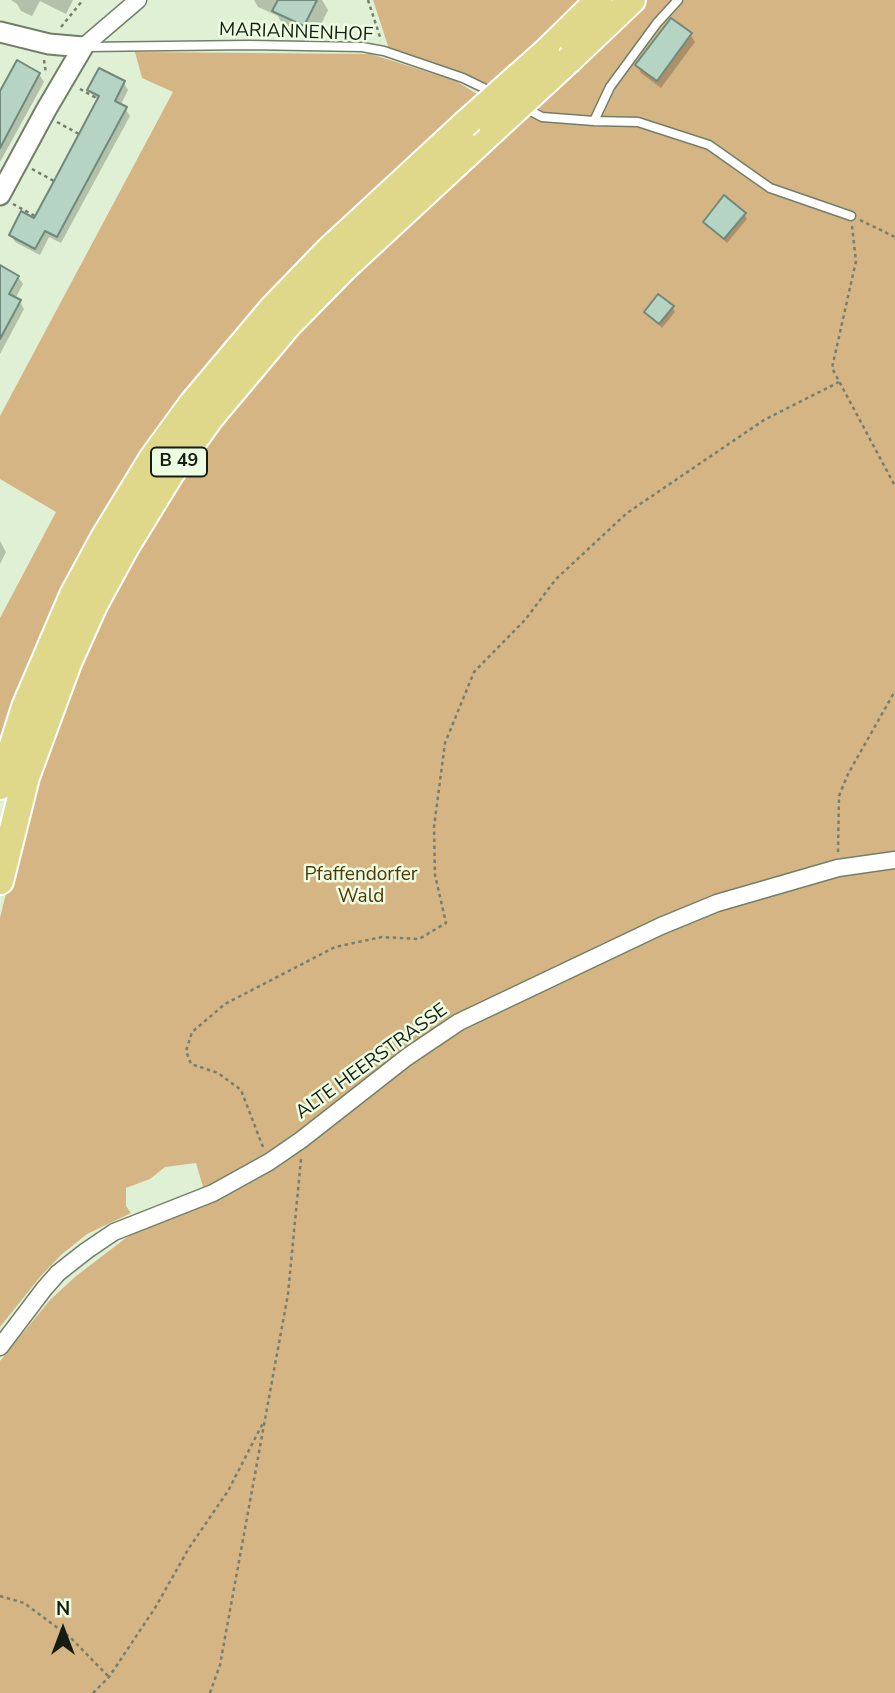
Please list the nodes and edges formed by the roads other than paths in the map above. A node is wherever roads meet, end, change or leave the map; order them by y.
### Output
1 (138, 0) edge
2 (599, 0) edge
3 (632, 0) edge
4 (678, 1) edge
5 (0, 32) edge
6 (83, 47) junction
7 (559, 55) junction
8 (594, 121) junction
9 (5, 199) edge
10 (851, 216) road end
11 (0, 786) edge
12 (895, 860) edge
13 (0, 881) edge
14 (0, 1347) edge

1 - 6 street
2 - 7 highway, B 49
3 - 7 highway, B 49
4 - 8 lane
5 - 6 street
6 - 8 lane, MARIANNENHOF
6 - 9 street
7 - 11 highway, B 49, bridge
7 - 13 highway, B 49, bridge
8 - 10 lane, MARIANNENHOF
12 - 14 street, ALTE HEERSTRASSE

